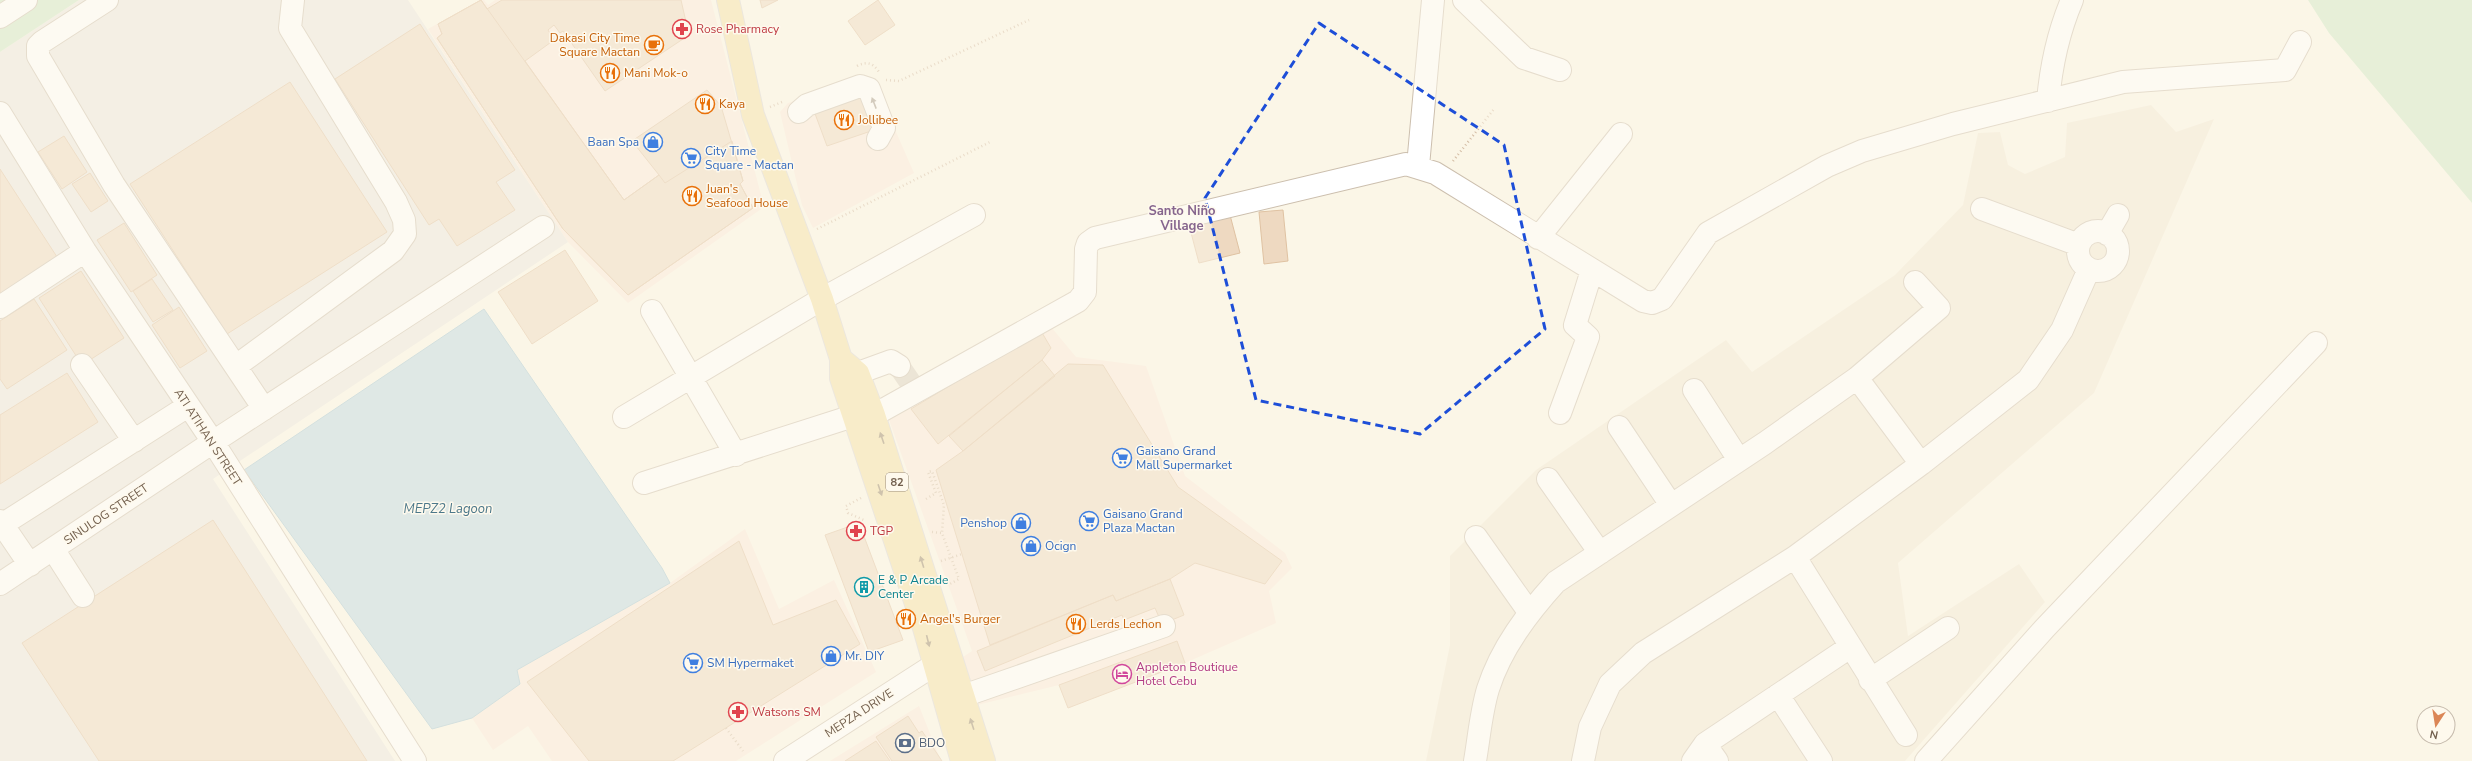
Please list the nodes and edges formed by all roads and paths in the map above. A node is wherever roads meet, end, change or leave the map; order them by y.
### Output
1 (26, 0) edge
2 (107, 0) edge
3 (293, 0) edge
4 (728, 0) edge
5 (1433, 0) edge
6 (1464, 0) edge
7 (2072, 0) edge
8 (0, 17) edge
9 (1029, 20) dead end
10 (2300, 42) dead end
11 (852, 68) dead end
12 (1560, 70) dead end
13 (2048, 101) junction
14 (794, 105) joint
15 (1494, 109) dead end
16 (0, 113) edge
17 (753, 115) junction
18 (1621, 134) dead end
19 (878, 139) dead end
20 (990, 142) dead end
21 (1426, 170) junction
22 (1982, 209) dead end
23 (974, 215) dead end
24 (2118, 215) dead end
25 (543, 227) dead end
26 (2108, 234) junction
27 (799, 238) junction
28 (1538, 238) junction
29 (2079, 245) junction
30 (85, 251) junction
31 (2089, 269) junction
32 (1592, 270) junction
33 (1915, 282) dead end
34 (822, 299) junction
35 (0, 307) edge
36 (652, 311) dead end
37 (2316, 343) dead end
38 (841, 359) junction
39 (82, 365) dead end
40 (236, 366) junction
41 (899, 366) dead end
42 (858, 373) junction
43 (691, 378) junction
44 (1857, 378) junction
45 (1694, 390) dead end
46 (188, 406) junction
47 (264, 409) junction
48 (1560, 412) dead end
49 (874, 415) junction
50 (853, 416) junction
51 (624, 417) dead end
52 (1618, 427) dead end
53 (134, 441) junction
54 (213, 442) junction
55 (736, 455) junction
56 (1739, 460) junction
57 (1921, 464) junction
58 (1548, 479) dead end
59 (644, 483) dead end
60 (865, 497) dead end
61 (926, 499) dead end
62 (1671, 505) junction
63 (866, 521) dead end
64 (1, 524) edge
65 (913, 532) junction
66 (942, 533) junction
67 (1476, 537) dead end
68 (53, 549) junction
69 (1600, 553) junction
70 (1795, 557) junction
71 (30, 565) junction
72 (0, 584) edge
73 (932, 593) junction
74 (83, 596) dead end
75 (1529, 612) junction
76 (1164, 626) dead end
77 (1948, 628) dead end
78 (1850, 647) junction
79 (934, 665) junction
80 (1870, 680) junction
81 (1778, 695) junction
82 (963, 696) junction
83 (726, 728) dead end
84 (1906, 735) dead end
85 (743, 751) dead end
86 (1705, 755) edge
87 (414, 761) edge
88 (784, 761) edge
89 (962, 761) edge
90 (984, 761) edge
91 (1475, 761) edge
92 (1583, 761) edge
93 (1821, 761) edge
94 (1926, 761) edge

1 - 8 street
2 - 40 street
3 - 40 street
4 - 17 main road, 82
5 - 21 street
6 - 12 street
7 - 13 street
9 - 11 path
10 - 13 street
13 - 32 street
14 - 17 path
19 -> 14 street
15 - 21 path
16 - 30 street, ATI ATIHAN STREET
17 - 27 main road, 82
18 - 28 street
20 - 27 path
21 - 28 street
21 - 49 street
22 - 29 street
23 - 34 street
24 - 26 street
25 - 47 street, SINULOG STREET
26 - 29 street
26 - 31 street
27 - 34 main road, 82
28 - 32 street
29 - 31 street
30 - 35 street
30 - 46 street, ATI ATIHAN STREET
31 - 57 street
32 - 48 street
33 - 44 street
34 - 38 main road, 82
34 - 43 street
36 - 43 street
37 - 94 street
38 - 42 main road, 82
38 - 50 main road, 82
39 - 53 street
40 - 47 street
41 - 42 street
42 - 49 main road, 82
43 - 51 street
43 - 55 street
44 - 56 street
44 - 57 street
45 - 56 street
46 - 53 street
46 - 54 street, ATI ATIHAN STREET
47 - 54 street, SINULOG STREET
65 -> 49 main road, 82
50 - 55 street
50 -> 79 main road, 82
52 - 62 street
53 - 64 street
54 - 68 street, SINULOG STREET
54 - 87 street, ATI ATIHAN STREET
55 - 59 street
56 - 62 street
57 - 70 street
58 - 69 street
60 - 63 path
61 - 66 path
62 - 69 street
64 - 71 street
65 - 66 path
73 -> 65 main road, 82
66 - 73 path
67 - 75 street
68 - 71 street, SINULOG STREET
68 - 74 street
69 - 75 street
70 - 78 street
70 - 92 street
71 - 72 street, SINULOG STREET
73 - 82 main road, 82
75 - 91 street
76 - 82 street
77 - 80 street
78 - 80 street
78 - 81 street
79 - 88 street, MEPZA DRIVE
79 - 89 main road, 82
80 - 84 street
81 - 86 street
81 - 93 street
90 -> 82 main road, 82
83 - 85 path

